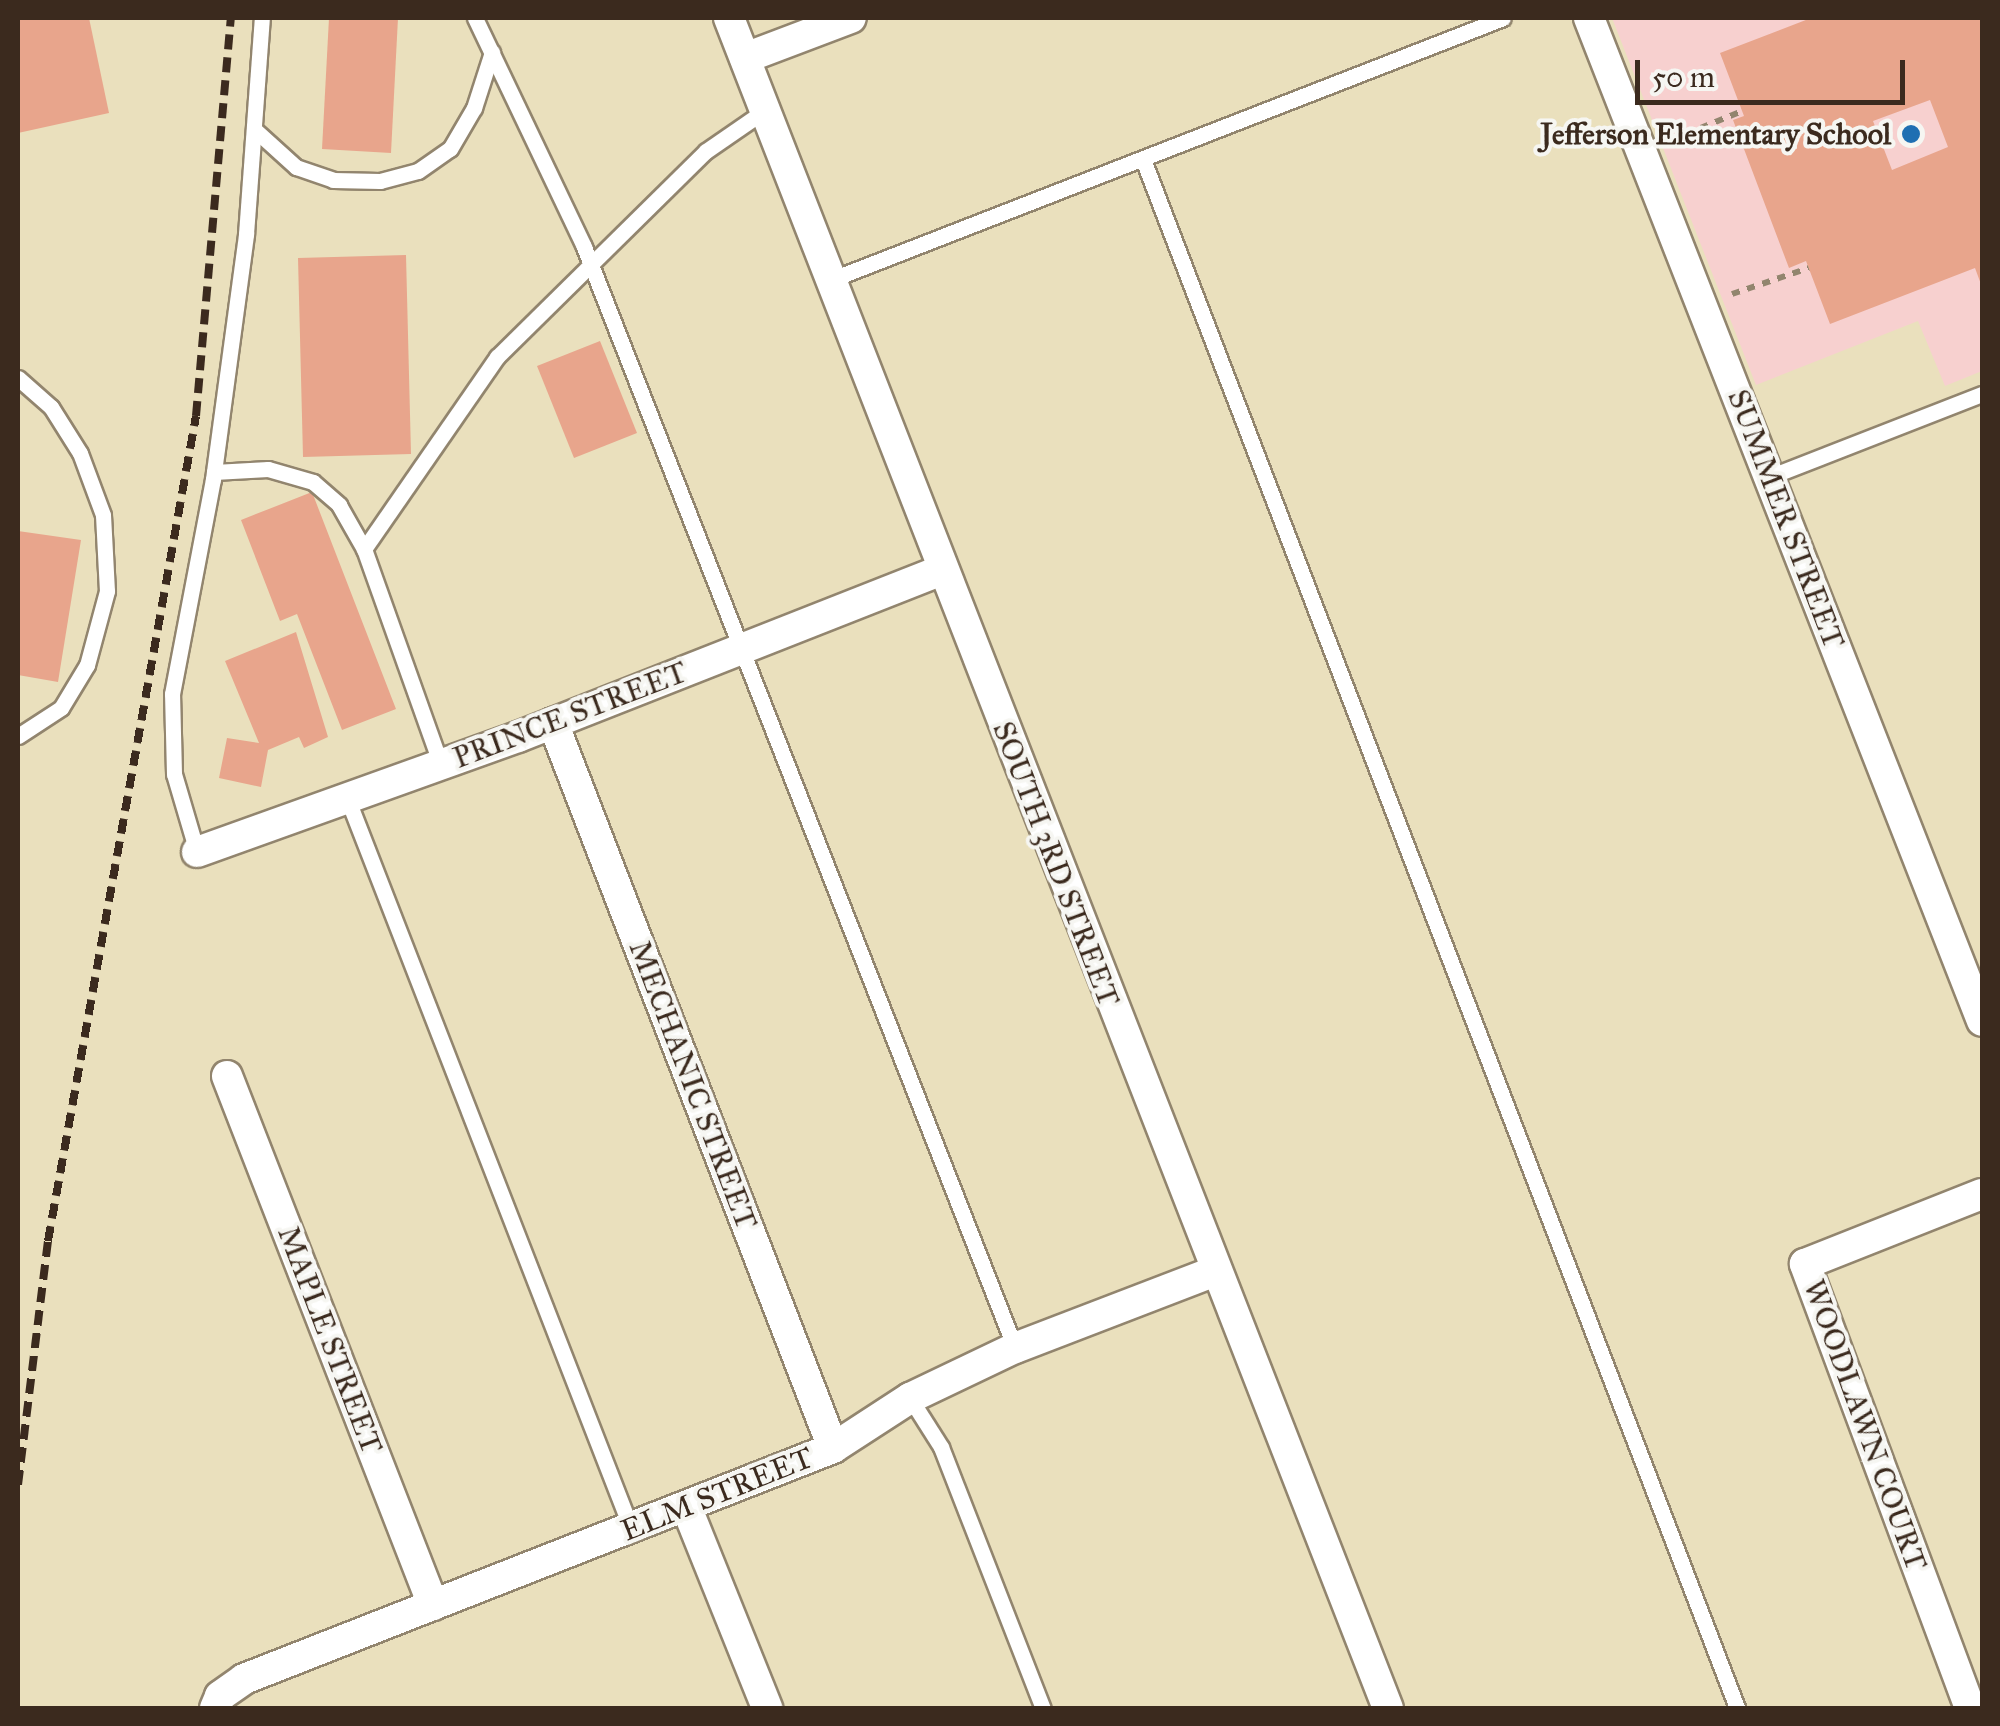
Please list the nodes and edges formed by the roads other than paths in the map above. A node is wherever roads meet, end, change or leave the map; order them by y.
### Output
1 (262, 18) edge
2 (475, 18) edge
3 (729, 18) edge
4 (851, 18) edge
5 (1502, 18) edge
6 (1589, 18) edge
7 (492, 52) junction
8 (745, 58) junction
9 (764, 111) junction
10 (254, 128) junction
11 (1144, 162) junction
12 (592, 266) junction
13 (830, 280) junction
14 (18, 378) edge
15 (1982, 394) edge
16 (214, 472) junction
17 (1769, 477) junction
18 (364, 549) junction
19 (941, 570) junction
20 (739, 650) junction
21 (553, 723) junction
22 (18, 736) edge
23 (442, 765) junction
24 (348, 800) junction
25 (196, 852) joint
26 (1971, 958) edge
27 (1982, 1021) edge
28 (227, 1076) dead end
29 (1982, 1194) edge
30 (1216, 1271) junction
31 (1015, 1348) junction
32 (910, 1398) junction
33 (833, 1448) junction
34 (686, 1506) junction
35 (630, 1528) junction
36 (433, 1604) junction
37 (215, 1707) edge
38 (766, 1708) edge
39 (1043, 1708) edge
40 (1388, 1708) edge
41 (1737, 1708) edge
42 (1970, 1708) edge

1 - 10 lane
2 - 7 lane
3 - 8 street, SOUTH 3RD STREET
4 - 8 street
5 - 11 lane
6 - 17 street, SUMMER STREET
7 - 10 lane
7 - 12 lane
8 - 9 street, SOUTH 3RD STREET
9 - 12 lane
9 - 13 street, SOUTH 3RD STREET
10 - 16 lane
11 - 13 lane
11 - 41 lane
12 - 18 lane
12 - 20 lane
13 - 19 street, SOUTH 3RD STREET
14 - 22 lane
15 - 17 lane
16 - 18 lane
16 - 25 lane
17 - 26 street, SUMMER STREET
18 - 23 lane
19 - 20 street, PRINCE STREET
19 - 30 street, SOUTH 3RD STREET
20 - 21 street, PRINCE STREET
20 - 31 lane
21 - 23 street, PRINCE STREET
21 - 33 street, MECHANIC STREET
23 - 24 street, PRINCE STREET
24 - 25 street, PRINCE STREET
24 - 35 lane
26 - 27 street, SUMMER STREET
28 - 36 street, MAPLE STREET
29 - 42 street, WOODLAWN COURT
30 - 31 street, ELM STREET
30 - 40 street, SOUTH 3RD STREET
31 - 32 street, ELM STREET
32 - 33 street, ELM STREET
32 - 39 lane
33 - 34 street, ELM STREET
34 - 35 street, ELM STREET
34 - 38 street
35 - 36 street, ELM STREET
36 - 37 street, ELM STREET

